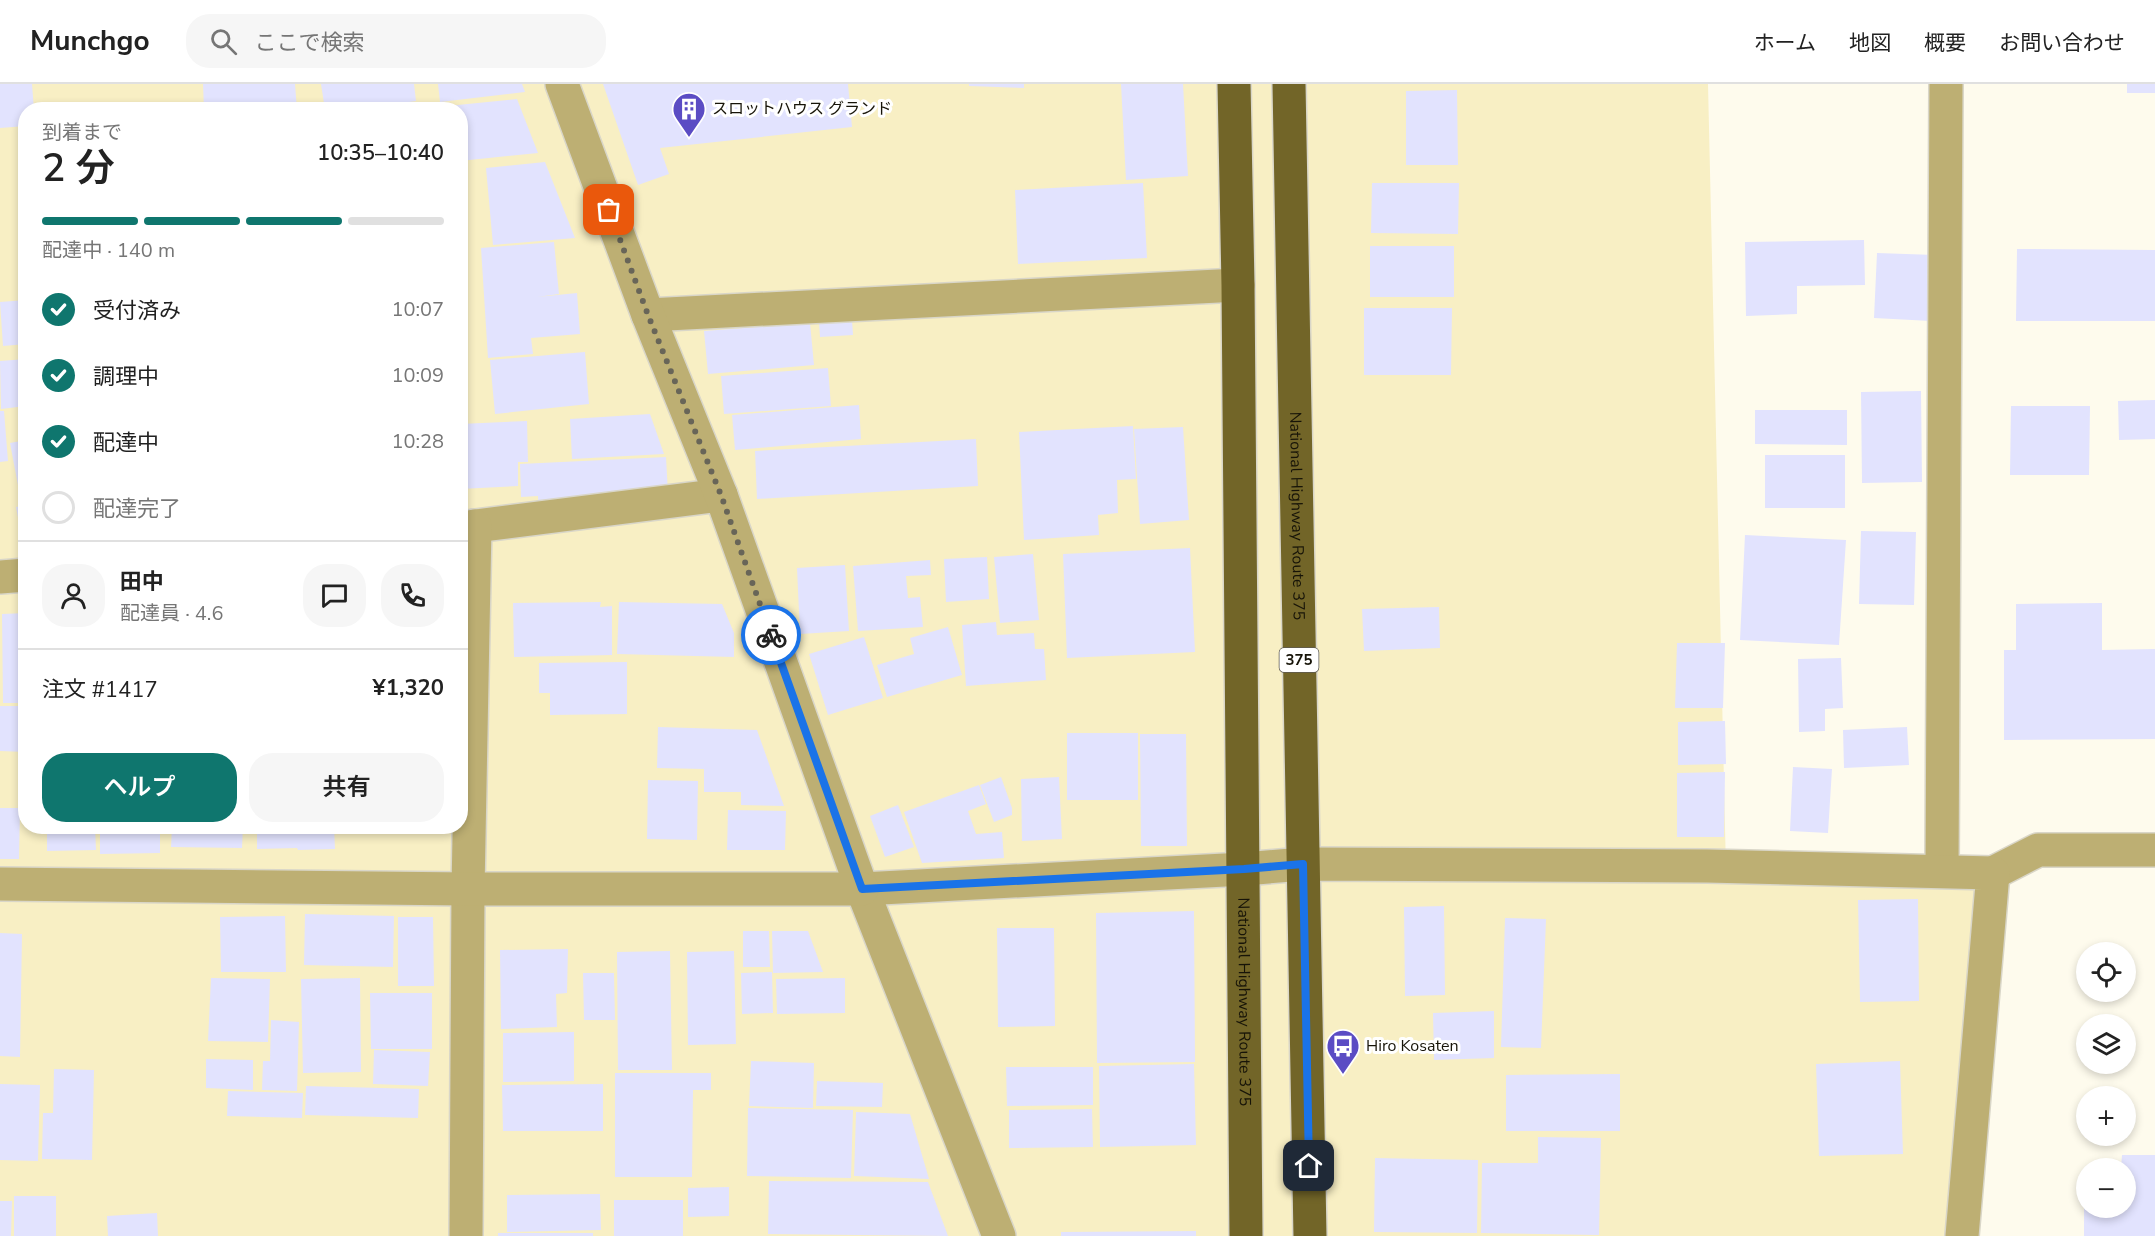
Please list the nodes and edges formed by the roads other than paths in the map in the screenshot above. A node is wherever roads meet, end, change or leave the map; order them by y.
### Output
1 (562, 84) edge
2 (1234, 84) edge
3 (1289, 84) edge
4 (1946, 84) edge
5 (1238, 285) junction
6 (648, 315) junction
7 (721, 495) junction
8 (468, 527) edge
9 (18, 576) edge
10 (0, 578) edge
11 (2155, 850) edge
12 (1303, 864) junction
13 (1244, 869) junction
14 (1942, 871) junction
15 (1993, 873) junction
16 (0, 884) edge
17 (468, 889) junction
18 (862, 889) junction
19 (466, 1236) edge
20 (999, 1236) edge
21 (1246, 1236) edge
22 (1310, 1236) edge
23 (1962, 1236) edge

1 - 6 street
2 - 5 highway, National Highway Route 375
3 - 12 highway, National Highway Route 375 / 375
4 - 14 street
5 - 6 street
5 - 13 highway, National Highway Route 375
6 - 7 street
7 - 8 street
7 - 18 street
8 - 17 street
9 - 10 street
11 - 15 street
12 - 13 street
12 - 14 street
12 - 22 highway, National Highway Route 375 / 375
13 - 18 street
13 - 21 highway, National Highway Route 375
14 - 15 street
15 - 23 street
16 - 17 street
17 - 18 street
17 - 19 street
18 - 20 street

